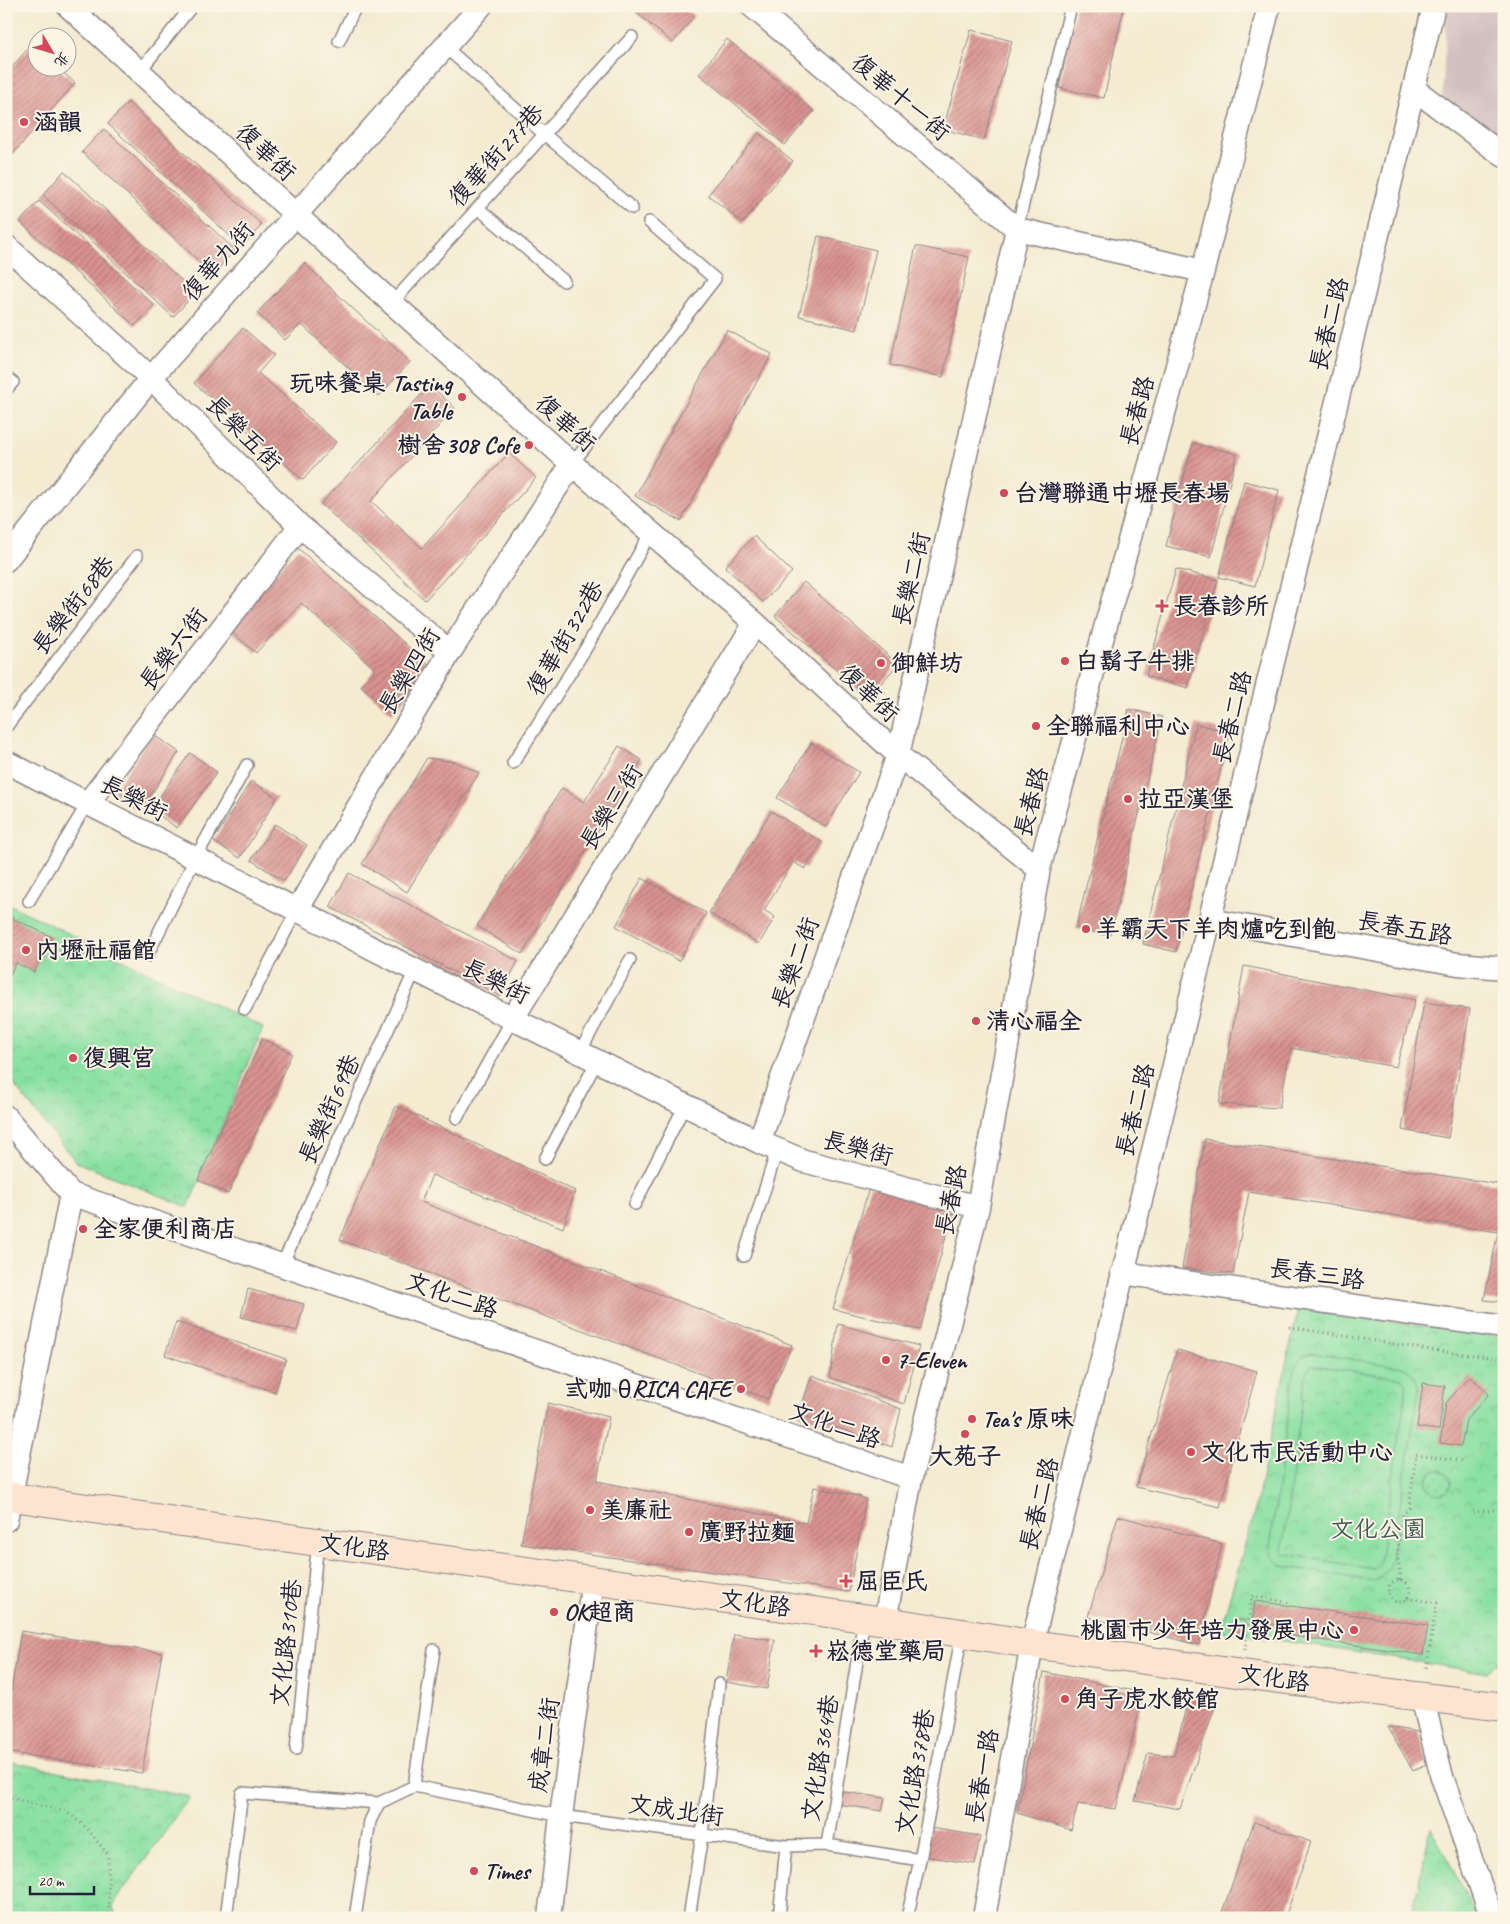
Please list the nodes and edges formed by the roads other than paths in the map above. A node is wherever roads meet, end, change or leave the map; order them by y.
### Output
1 (68, 6) edge
2 (192, 6) edge
3 (356, 6) edge
4 (481, 6) edge
5 (752, 6) edge
6 (1071, 6) edge
7 (1269, 6) edge
8 (1434, 6) edge
9 (632, 36) dead end
10 (339, 40) dead end
11 (444, 46) junction
12 (139, 72) junction
13 (1414, 89) junction
14 (544, 134) junction
15 (1504, 156) edge
16 (478, 208) junction
17 (632, 208) dead end
18 (294, 214) junction
19 (649, 222) dead end
20 (1018, 229) junction
21 (6, 246) edge
22 (1203, 271) junction
23 (564, 281) dead end
24 (392, 303) junction
25 (6, 377) edge
26 (151, 378) junction
27 (6, 390) edge
28 (572, 464) junction
29 (300, 526) junction
30 (651, 532) junction
31 (137, 556) dead end
32 (6, 560) edge
33 (755, 623) junction
34 (450, 652) junction
35 (6, 727) edge
36 (898, 755) junction
37 (6, 762) edge
38 (513, 763) dead end
39 (247, 765) dead end
40 (87, 804) junction
41 (195, 858) junction
42 (1039, 869) junction
43 (29, 901) dead end
44 (297, 910) junction
45 (1209, 920) junction
46 (147, 956) dead end
47 (630, 960) dead end
48 (1504, 968) edge
49 (415, 970) junction
50 (245, 1009) dead end
51 (512, 1018) junction
52 (588, 1056) junction
53 (685, 1105) junction
54 (6, 1117) edge
55 (457, 1118) dead end
56 (768, 1146) junction
57 (545, 1159) dead end
58 (71, 1194) junction
59 (635, 1204) dead end
60 (978, 1207) junction
61 (744, 1256) dead end
62 (282, 1265) junction
63 (1122, 1273) junction
64 (1504, 1327) edge
65 (911, 1478) junction
66 (8, 1504) edge
67 (318, 1542) junction
68 (593, 1580) junction
69 (875, 1620) junction
70 (962, 1633) junction
71 (1032, 1644) junction
72 (434, 1650) dead end
73 (719, 1684) dead end
74 (1422, 1697) junction
75 (1504, 1707) edge
76 (296, 1749) dead end
77 (414, 1786) junction
78 (379, 1802) junction
79 (561, 1816) junction
80 (702, 1835) junction
81 (827, 1845) junction
82 (786, 1846) junction
83 (920, 1860) junction
84 (226, 1918) edge
85 (355, 1918) edge
86 (549, 1918) edge
87 (689, 1918) edge
88 (779, 1918) edge
89 (907, 1918) edge
90 (984, 1918) edge
91 (1492, 1918) edge

1 - 12 street, 復華街
2 - 12 lane
3 - 10 lane
4 - 11 street, 復華九街
5 - 20 street, 復華十一街
6 - 20 lane
7 - 22 street, 長春路
8 - 13 street, 長春二路
9 - 14 lane, 復華街277巷
11 - 14 lane
11 - 18 street, 復華九街
12 - 18 street, 復華街
13 - 15 street
13 - 45 street, 長春二路
14 - 16 lane, 復華街277巷
14 - 17 lane
16 - 23 lane
16 - 24 lane, 復華街277巷
18 - 24 street, 復華街
18 - 26 street, 復華九街
19 - 28 lane
20 - 22 street
20 - 36 street, 長樂二街
21 - 26 street, 長樂五街
22 - 42 street, 長春路
24 - 28 street, 復華街
25 - 27 lane
26 - 29 street, 長樂五街
26 - 32 street, 復華九街
28 - 30 street, 復華街
28 - 34 street, 長樂四街
29 - 34 street, 長樂五街
29 - 40 street, 長樂六街
30 - 33 street, 復華街
30 - 38 lane, 復華街322巷
31 - 35 lane, 長樂街68巷
33 - 36 street, 復華街
33 - 51 street, 長樂三街
34 - 44 street, 長樂四街
36 - 42 street, 復華街
36 - 56 street, 長樂二街
37 - 40 street, 長樂街
39 - 41 lane
40 - 41 street, 長樂街
40 - 43 lane
41 - 44 street, 長樂街
41 - 46 lane
42 - 60 street, 長春路
44 - 49 street, 長樂街
44 - 50 lane
45 - 48 street, 長春五路
45 - 63 street, 長春二路
47 - 52 lane
49 - 51 street, 長樂街
49 - 62 lane, 長樂街69巷
51 - 52 street, 長樂街
51 - 55 lane
52 - 53 street, 長樂街
52 - 57 lane
53 - 56 street, 長樂街
53 - 59 lane
54 - 58 street
56 - 60 street, 長樂街
56 - 61 lane
58 - 62 street, 文化二路
58 - 66 street
60 - 65 street, 長春路
62 - 65 street, 文化二路
63 - 64 street, 長春三路
63 - 71 street, 長春二路
65 - 69 street, 長春路
66 - 67 street, 文化路
67 - 68 street, 文化路
67 - 76 lane, 文化路310巷
68 - 69 street, 文化路
68 - 79 street, 成章二街
69 - 70 street, 文化路
69 - 81 lane, 文化路364巷
70 - 71 street, 文化路
70 - 83 lane, 文化路378巷
71 - 74 street, 文化路
71 - 90 street, 長春一路
72 - 77 lane
73 - 80 lane
74 - 75 street, 文化路
74 - 91 street
77 - 78 lane
77 - 79 lane, 文成北街
78 - 84 lane
78 - 85 lane
79 - 80 lane, 文成北街
79 - 86 street, 成章二街
80 - 82 lane, 文成北街
80 - 87 lane
81 - 82 lane, 文成北街
81 - 83 lane, 文成北街
82 - 88 lane
83 - 89 lane, 文化路378巷

